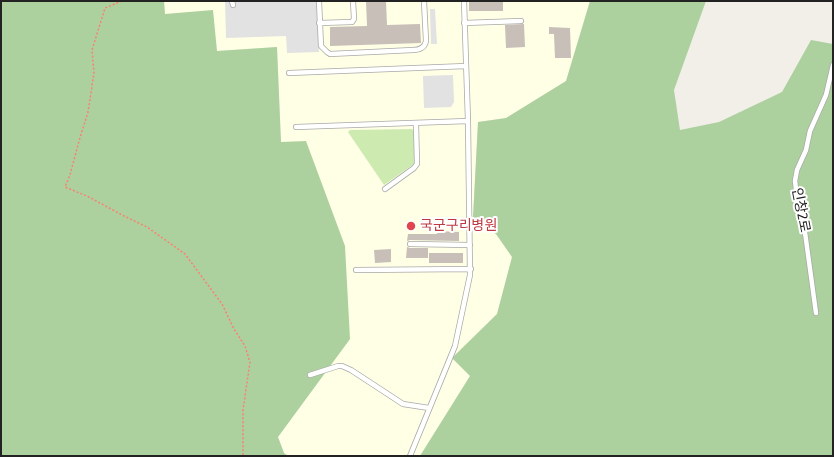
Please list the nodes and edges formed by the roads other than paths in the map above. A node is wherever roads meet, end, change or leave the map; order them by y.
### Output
1 (319, 1) edge
2 (353, 1) edge
3 (424, 1) edge
4 (464, 1) edge
5 (521, 21) dead end
6 (320, 23) junction
7 (464, 23) junction
8 (833, 65) edge
9 (466, 66) junction
10 (289, 73) dead end
11 (468, 121) junction
12 (416, 123) junction
13 (296, 127) dead end
14 (384, 189) dead end
15 (410, 244) dead end
16 (470, 245) junction
17 (471, 269) junction
18 (356, 270) dead end
19 (816, 313) dead end
20 (310, 375) dead end
21 (429, 408) junction
22 (410, 456) edge

1 - 6 lane
2 - 6 lane
3 - 6 lane
4 - 7 lane
5 - 7 lane
7 - 9 lane
8 - 19 lane, 인창2로
9 - 10 lane
9 - 11 lane
11 - 12 lane
11 - 16 lane
12 - 13 lane
12 - 14 lane
15 - 16 lane
16 - 17 lane
17 - 18 lane
17 - 21 lane
20 - 21 lane
21 - 22 lane

